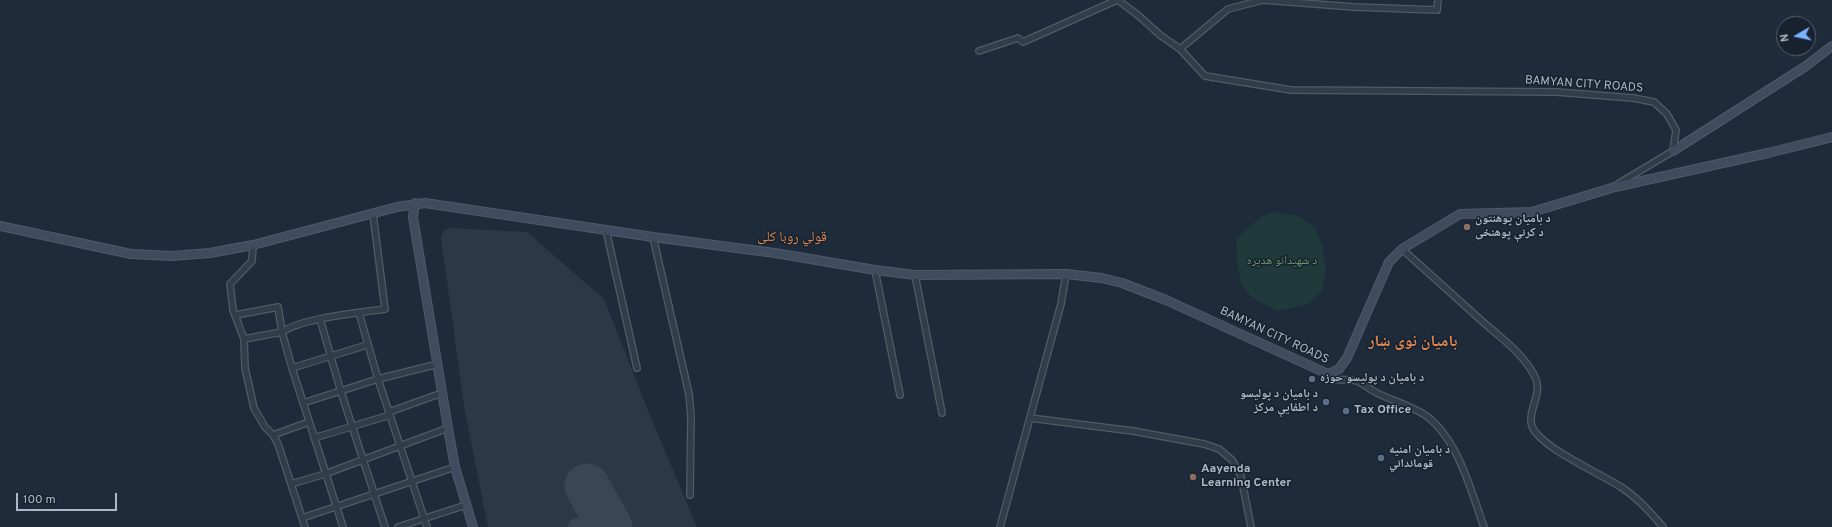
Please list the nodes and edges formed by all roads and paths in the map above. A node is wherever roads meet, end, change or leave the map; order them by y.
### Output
1 (1118, 0) edge
2 (1438, 0) edge
3 (1832, 46) edge
4 (1180, 49) junction
5 (979, 51) dead end
6 (1832, 137) edge
7 (1673, 151) junction
8 (1615, 187) junction
9 (415, 203) junction
10 (373, 214) junction
11 (0, 226) edge
12 (606, 230) junction
13 (653, 237) junction
14 (253, 245) junction
15 (1402, 249) junction
16 (875, 270) junction
17 (1066, 274) junction
18 (915, 275) junction
19 (359, 313) junction
20 (236, 315) junction
21 (320, 319) junction
22 (282, 332) junction
23 (244, 340) junction
24 (367, 345) junction
25 (330, 356) junction
26 (438, 364) junction
27 (292, 368) junction
28 (637, 368) dead end
29 (1328, 374) junction
30 (378, 379) junction
31 (341, 392) junction
32 (442, 393) junction
33 (900, 395) dead end
34 (303, 403) junction
35 (389, 413) junction
36 (942, 413) dead end
37 (1030, 418) junction
38 (309, 422) junction
39 (353, 426) junction
40 (448, 428) junction
41 (273, 435) junction
42 (314, 438) junction
43 (401, 446) junction
44 (363, 459) junction
45 (455, 467) junction
46 (325, 474) junction
47 (413, 483) junction
48 (291, 484) junction
49 (376, 494) junction
50 (690, 494) dead end
51 (466, 505) junction
52 (336, 507) junction
53 (302, 518) junction
54 (424, 518) junction
55 (305, 527) edge
56 (343, 527) edge
57 (385, 527) edge
58 (398, 527) edge
59 (427, 527) edge
60 (473, 527) edge
61 (1000, 527) edge
62 (1251, 527) edge
63 (1484, 527) edge
64 (1663, 527) edge

1 - 4 street, BAMYAN CITY ROADS
1 - 5 street
2 - 4 street
3 - 7 street
4 - 7 street, BAMYAN CITY ROADS
6 - 8 street
7 - 8 street, BAMYAN CITY ROADS
8 - 15 street, BAMYAN CITY ROADS
9 - 10 street, BAMYAN CITY ROADS
9 - 12 street, BAMYAN CITY ROADS
9 - 26 street
10 - 14 street, BAMYAN CITY ROADS
10 - 19 street
11 - 14 street, BAMYAN CITY ROADS
12 - 13 street, BAMYAN CITY ROADS
12 - 28 street
13 - 16 street, BAMYAN CITY ROADS
13 - 50 street
14 - 20 street
15 - 29 street, BAMYAN CITY ROADS
15 - 64 street
16 - 18 street, BAMYAN CITY ROADS
16 - 33 street
17 - 18 street, BAMYAN CITY ROADS
17 - 29 street, BAMYAN CITY ROADS
17 - 37 street
18 - 36 street
19 - 21 street
19 - 24 street
20 - 22 street
20 - 23 street
21 - 22 street
21 - 25 street
22 - 23 street
22 - 27 street
23 - 41 street
24 - 25 street
24 - 30 street
25 - 27 street
25 - 31 street
26 - 30 street
26 - 32 street
27 - 34 street
29 - 63 street
30 - 31 street
30 - 35 street
31 - 34 street
31 - 39 street
32 - 35 street
32 - 40 street
34 - 38 street
35 - 39 street
35 - 43 street
37 - 61 street
37 - 62 street
38 - 41 street
38 - 42 street
39 - 42 street
39 - 44 street
40 - 43 street
40 - 45 street
41 - 48 street
42 - 46 street
43 - 44 street
43 - 47 street
44 - 46 street
44 - 49 street
45 - 47 street
45 - 51 street
46 - 48 street
46 - 52 street
47 - 49 street
47 - 54 street
48 - 53 street
49 - 52 street
49 - 57 street
51 - 54 street
51 - 60 street
52 - 53 street
52 - 56 street
53 - 55 street
54 - 58 street
54 - 59 street

